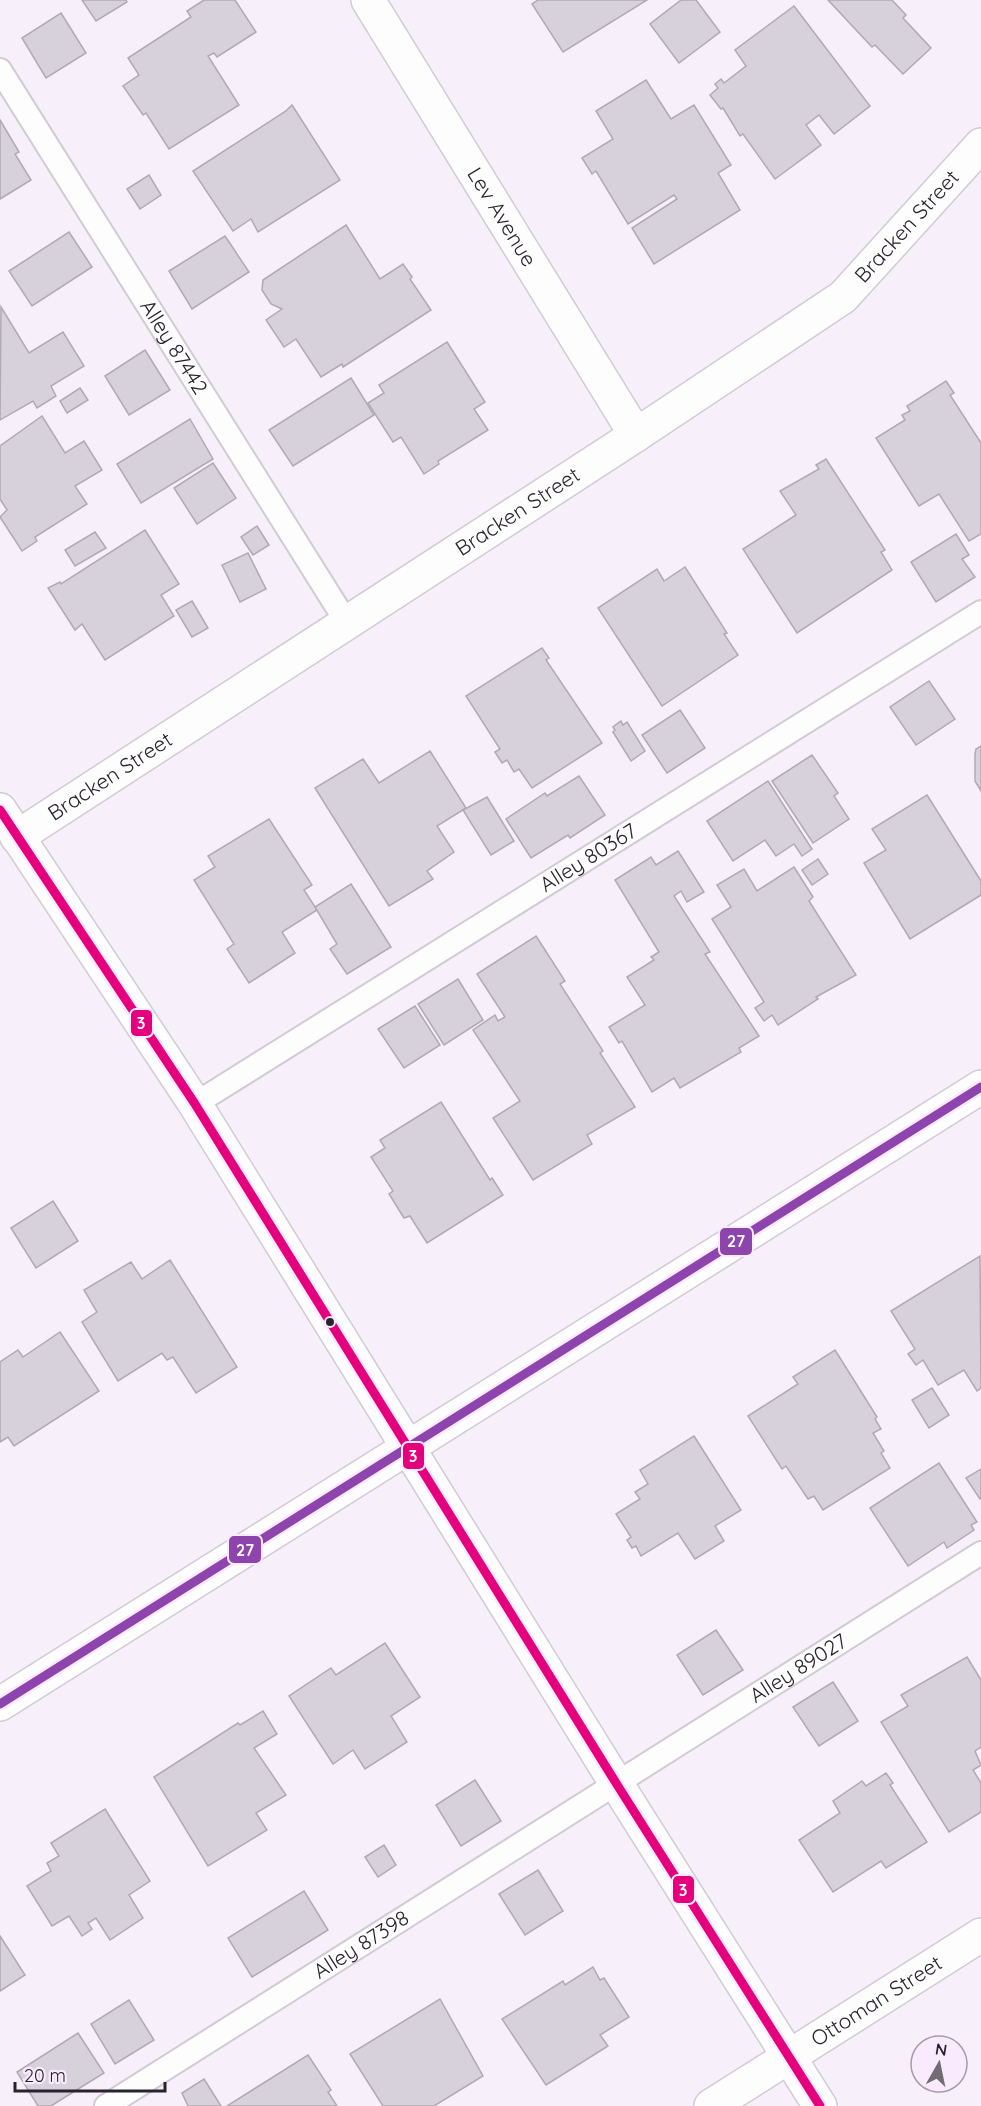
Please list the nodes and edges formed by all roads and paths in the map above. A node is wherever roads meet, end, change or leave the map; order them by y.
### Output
1 (368, 0) edge
2 (0, 70) edge
3 (981, 145) edge
4 (636, 435) junction
5 (981, 612) edge
6 (347, 623) junction
7 (9, 823) edge
8 (981, 1087) edge
9 (195, 1104) junction
10 (407, 1447) junction
11 (981, 1553) edge
12 (0, 1704) edge
13 (616, 1783) junction
14 (981, 1935) edge
15 (789, 2057) junction
16 (106, 2106) edge
17 (711, 2106) edge
18 (820, 2106) edge

1 - 4 main road, Lev Avenue
2 - 6 lane, Alley 87442
3 - 4 main road, Bracken Street
4 - 6 main road, Bracken Street
5 - 9 lane, Alley 80367
6 - 7 main road, Bracken Street
7 - 9 main road
8 - 10 main road
9 - 10 main road
10 - 12 main road
10 - 13 main road
11 - 13 lane, Alley 89027
13 - 15 main road
13 - 16 lane, Alley 87398
14 - 15 main road, Ottoman Street
15 - 17 main road, Ottoman Street
15 - 18 main road

